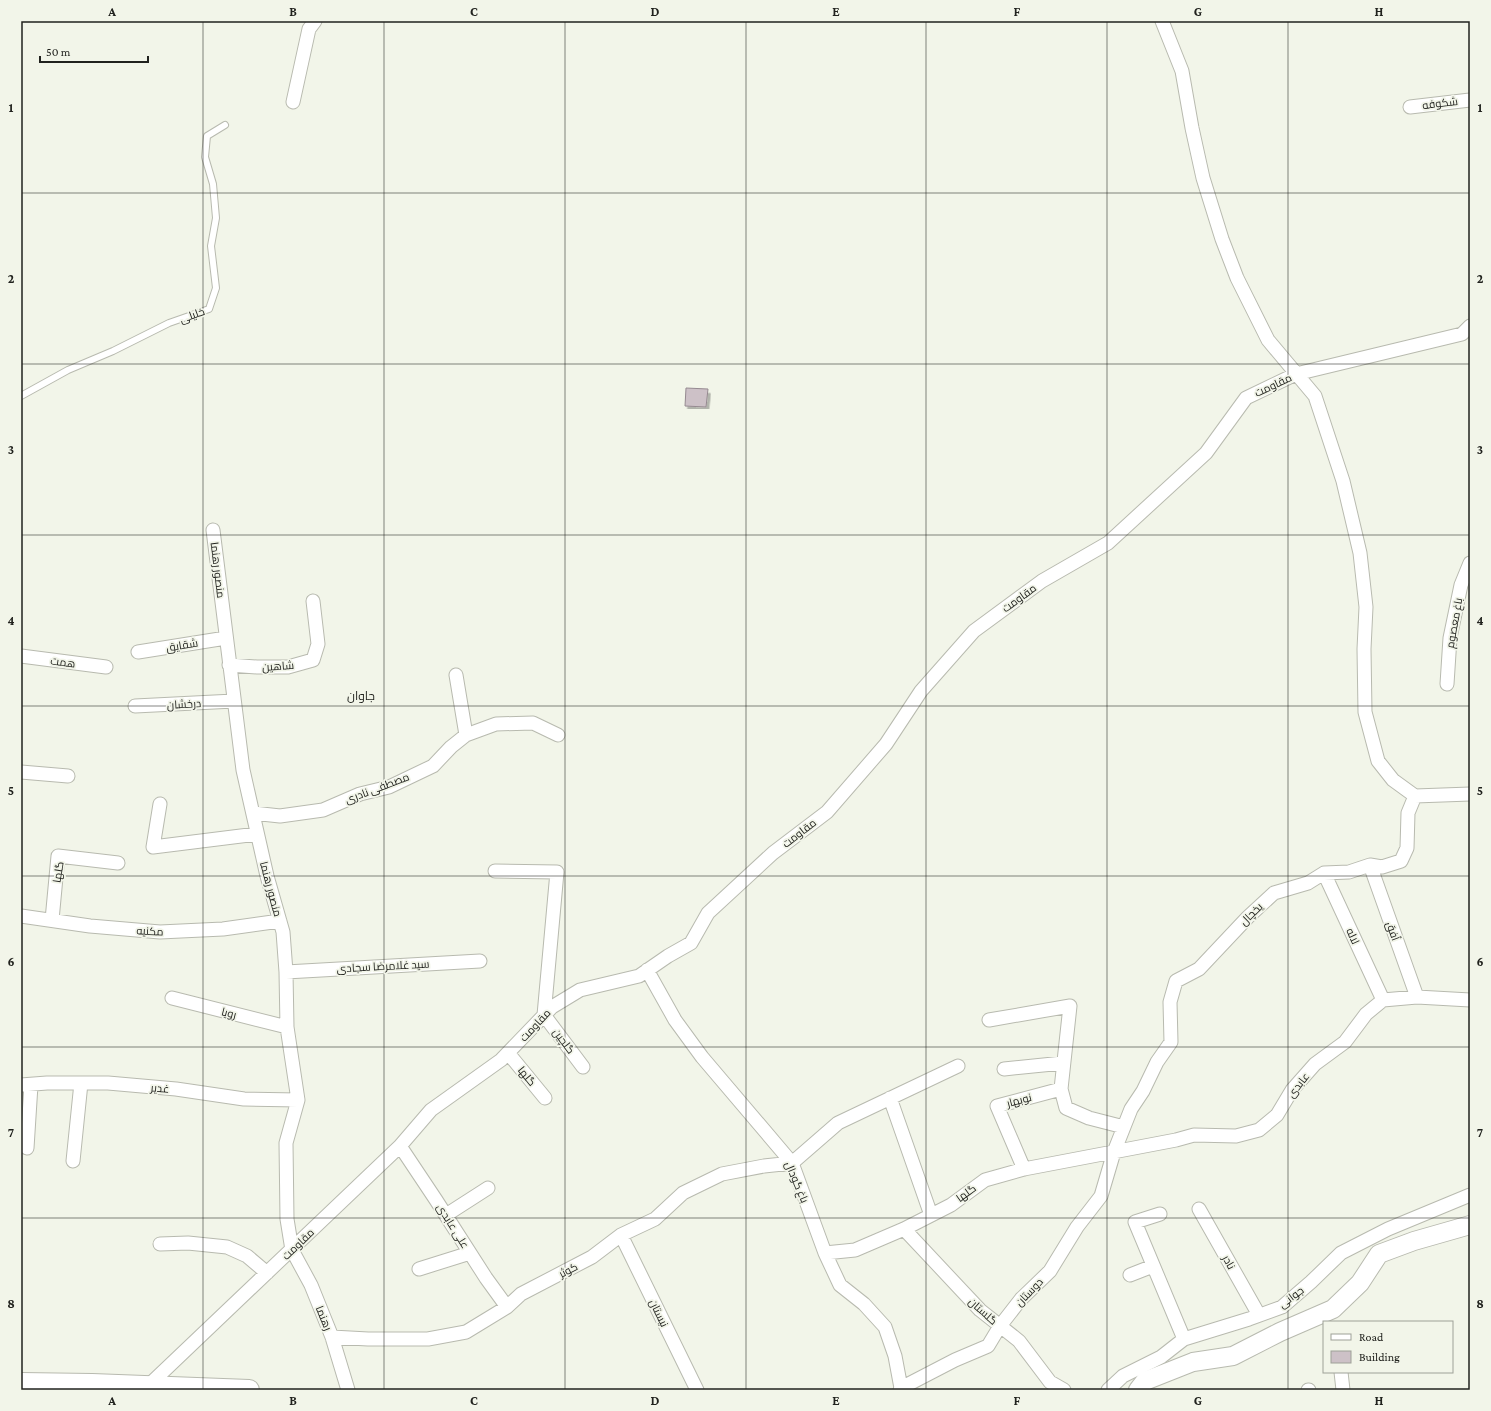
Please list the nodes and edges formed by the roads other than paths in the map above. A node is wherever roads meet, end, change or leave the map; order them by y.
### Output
1 (315, 21) edge
2 (1162, 21) edge
3 (1470, 100) edge
4 (293, 102) dead end
5 (1410, 107) dead end
6 (225, 125) dead end
7 (1470, 326) edge
8 (1296, 374) junction
9 (21, 396) edge
10 (213, 530) dead end
11 (1470, 563) edge
12 (313, 601) dead end
13 (226, 638) junction
14 (138, 652) dead end
15 (21, 656) edge
16 (229, 665) junction
17 (106, 667) dead end
18 (456, 675) dead end
19 (1447, 684) dead end
20 (234, 701) junction
21 (135, 706) dead end
22 (466, 735) junction
23 (558, 735) dead end
24 (21, 772) edge
25 (68, 776) dead end
26 (1470, 794) edge
27 (1415, 796) junction
28 (160, 804) dead end
29 (253, 813) junction
30 (257, 834) junction
31 (118, 863) dead end
32 (1370, 865) junction
33 (494, 872) dead end
34 (1324, 873) junction
35 (21, 916) edge
36 (52, 920) junction
37 (280, 921) junction
38 (480, 961) dead end
39 (648, 970) junction
40 (286, 972) junction
41 (1417, 997) junction
42 (172, 998) dead end
43 (1383, 1000) junction
44 (1470, 1000) edge
45 (544, 1015) junction
46 (989, 1020) dead end
47 (287, 1027) junction
48 (508, 1053) junction
49 (1063, 1063) junction
50 (958, 1066) dead end
51 (583, 1067) dead end
52 (1004, 1069) dead end
53 (81, 1083) junction
54 (26, 1085) edge
55 (1061, 1089) junction
56 (545, 1098) dead end
57 (890, 1098) junction
58 (298, 1100) junction
59 (1124, 1127) junction
60 (400, 1146) junction
61 (27, 1148) dead end
62 (1114, 1152) junction
63 (73, 1161) dead end
64 (792, 1163) junction
65 (1024, 1169) junction
66 (488, 1188) dead end
67 (1470, 1195) edge
68 (1199, 1209) dead end
69 (1160, 1214) dead end
70 (446, 1215) junction
71 (931, 1215) junction
72 (1469, 1228) edge
73 (904, 1229) junction
74 (621, 1235) junction
75 (160, 1244) dead end
76 (292, 1250) junction
77 (470, 1252) junction
78 (825, 1252) junction
79 (1153, 1266) junction
80 (419, 1269) dead end
81 (267, 1273) junction
82 (1130, 1275) dead end
83 (507, 1307) junction
84 (1259, 1315) junction
85 (1334, 1316) edge
86 (1000, 1326) junction
87 (332, 1337) junction
88 (1184, 1339) junction
89 (1341, 1373) edge
90 (21, 1383) edge
91 (148, 1386) junction
92 (900, 1389) edge
93 (249, 1390) edge
94 (348, 1390) edge
95 (697, 1390) edge
96 (1064, 1390) edge
97 (1108, 1390) edge
98 (1138, 1390) edge
99 (1343, 1390) edge

1 - 4 street
2 - 8 street
3 - 5 street, شکوفه
6 - 9 lane, خلیلی
7 - 8 street, مقاومت
8 - 27 street
8 - 39 street, مقاومت
10 - 13 street, منصور رهنما
11 - 19 street, باغ معصوم
12 - 16 street, شاهین
13 - 14 street, شقایق
13 - 16 street, منصور رهنما
15 - 17 street, همت
16 - 20 street, منصور رهنما
18 - 22 street
20 - 21 street, درخشان
20 - 29 street, منصور رهنما
22 - 23 street, مصطفی نادری
22 - 29 street, مصطفی نادری
24 - 25 street
26 - 27 street
27 - 32 street, یخچال
28 - 30 street
29 - 30 street, منصور رهنما
30 - 37 street, منصور رهنما
31 - 36 street, گلها
32 - 34 street, یخچال
32 - 41 street, اُفق
33 - 45 street
34 - 43 street, لاله
34 - 59 street, یخچال
35 - 36 street, مکنیه
36 - 37 street, مکنیه
37 - 40 street, منصور رهنما
38 - 40 street, سید غلامرضا سجادی
39 - 45 street, مقاومت
39 - 64 street, باغ گودال
40 - 47 street, منصور رهنما
41 - 43 street
41 - 44 street
42 - 47 street, رویا
43 - 62 street, عابدی
45 - 48 street, مقاومت
45 - 51 street, گلچین
46 - 49 street
47 - 58 street, منصور رهنما
48 - 56 street, گلها
48 - 60 street, مقاومت
49 - 52 street
49 - 55 street
50 - 57 street
53 - 54 street, غدیر
53 - 58 street, غدیر
53 - 63 street
54 - 61 street
55 - 59 street
55 - 65 street, نوبهار
57 - 64 street
57 - 71 street
58 - 76 street, منصور رهنما
59 - 62 street, یخچال
60 - 70 street, علی عابدی
60 - 76 street, مقاومت
62 - 65 street, گلها
62 - 86 street, دوستان
64 - 74 street, کوثر
64 - 78 street, باغ گودال
65 - 71 street, گلها
66 - 70 street
67 - 84 street, جوانی
68 - 84 street, نادر
69 - 79 street
70 - 77 street, علی عابدی
71 - 73 street, گلها
72 - 85 street
73 - 78 street, گلها
73 - 86 street, گلستان
74 - 83 street, کوثر
74 - 95 street, نیستان
75 - 81 street
76 - 81 street, مقاومت
76 - 87 street, رهنما
77 - 80 street
77 - 83 street, علی عابدی
78 - 92 street, باغ گودال
79 - 82 street
79 - 88 street
81 - 91 street, مقاومت
83 - 87 street, کوثر
84 - 88 street, جوانی
85 - 98 street
86 - 92 street, دوستان
86 - 96 street, گلستان
87 - 94 street, رهنما
88 - 97 street, جوانی
89 - 99 street
90 - 91 main road
91 - 93 main road

